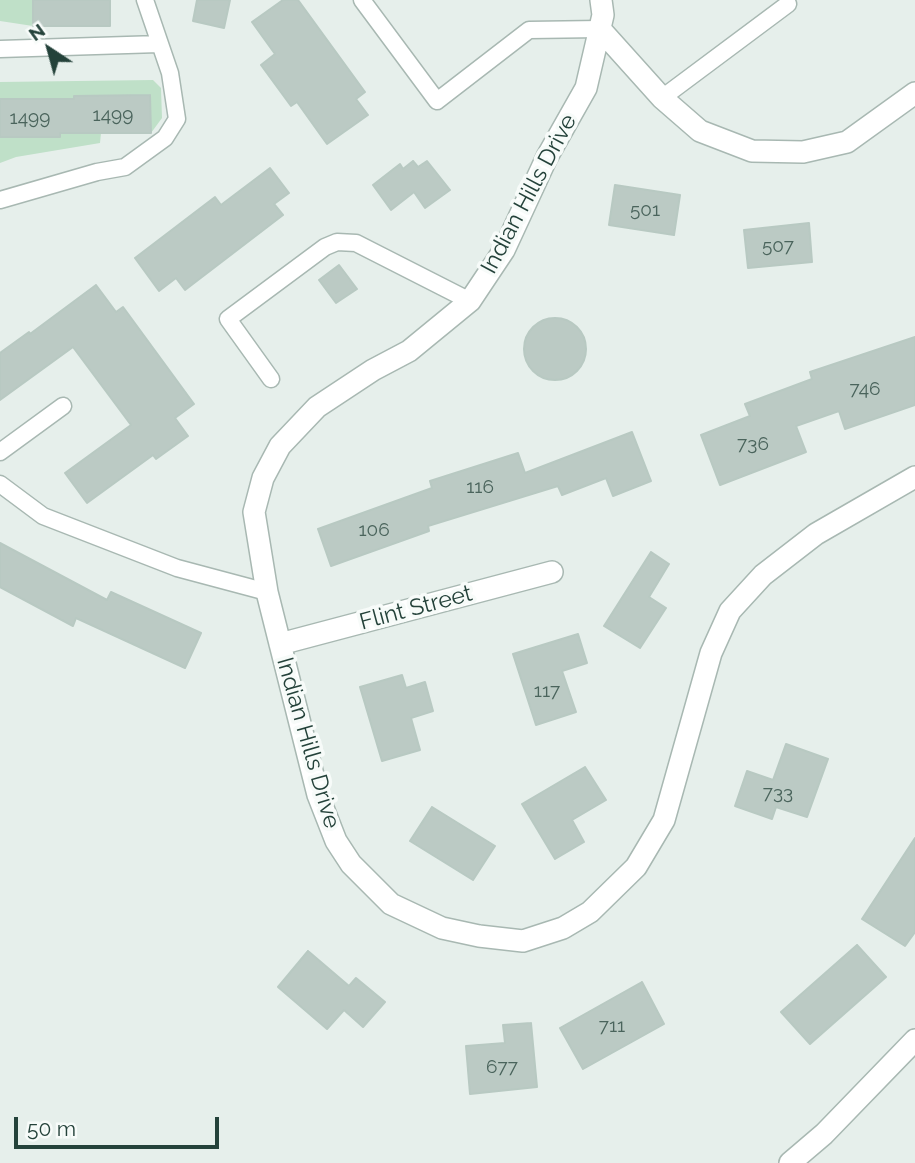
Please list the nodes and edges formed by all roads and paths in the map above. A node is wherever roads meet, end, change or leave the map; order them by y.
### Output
1 (145, 0) edge
2 (362, 0) edge
3 (601, 0) edge
4 (788, 4) dead end
5 (600, 30) junction
6 (159, 44) junction
7 (0, 49) edge
8 (915, 93) edge
9 (662, 98) junction
10 (0, 200) edge
11 (470, 301) junction
12 (271, 379) dead end
13 (64, 406) dead end
14 (0, 452) edge
15 (915, 477) edge
16 (0, 484) edge
17 (552, 572) dead end
18 (267, 592) junction
19 (279, 643) junction
20 (915, 1041) edge
21 (790, 1163) edge

1 - 6 lane
2 - 5 lane
3 - 5 street, Indian Hills Drive
4 - 9 lane
5 - 9 street
5 - 11 street, Indian Hills Drive
6 - 7 lane
6 - 10 lane
8 - 9 street
11 - 12 lane
11 - 18 street, Indian Hills Drive
13 - 14 lane
15 - 19 street, Indian Hills Drive
16 - 18 lane
17 - 19 street, Flint Street
18 - 19 street, Indian Hills Drive
20 - 21 street

